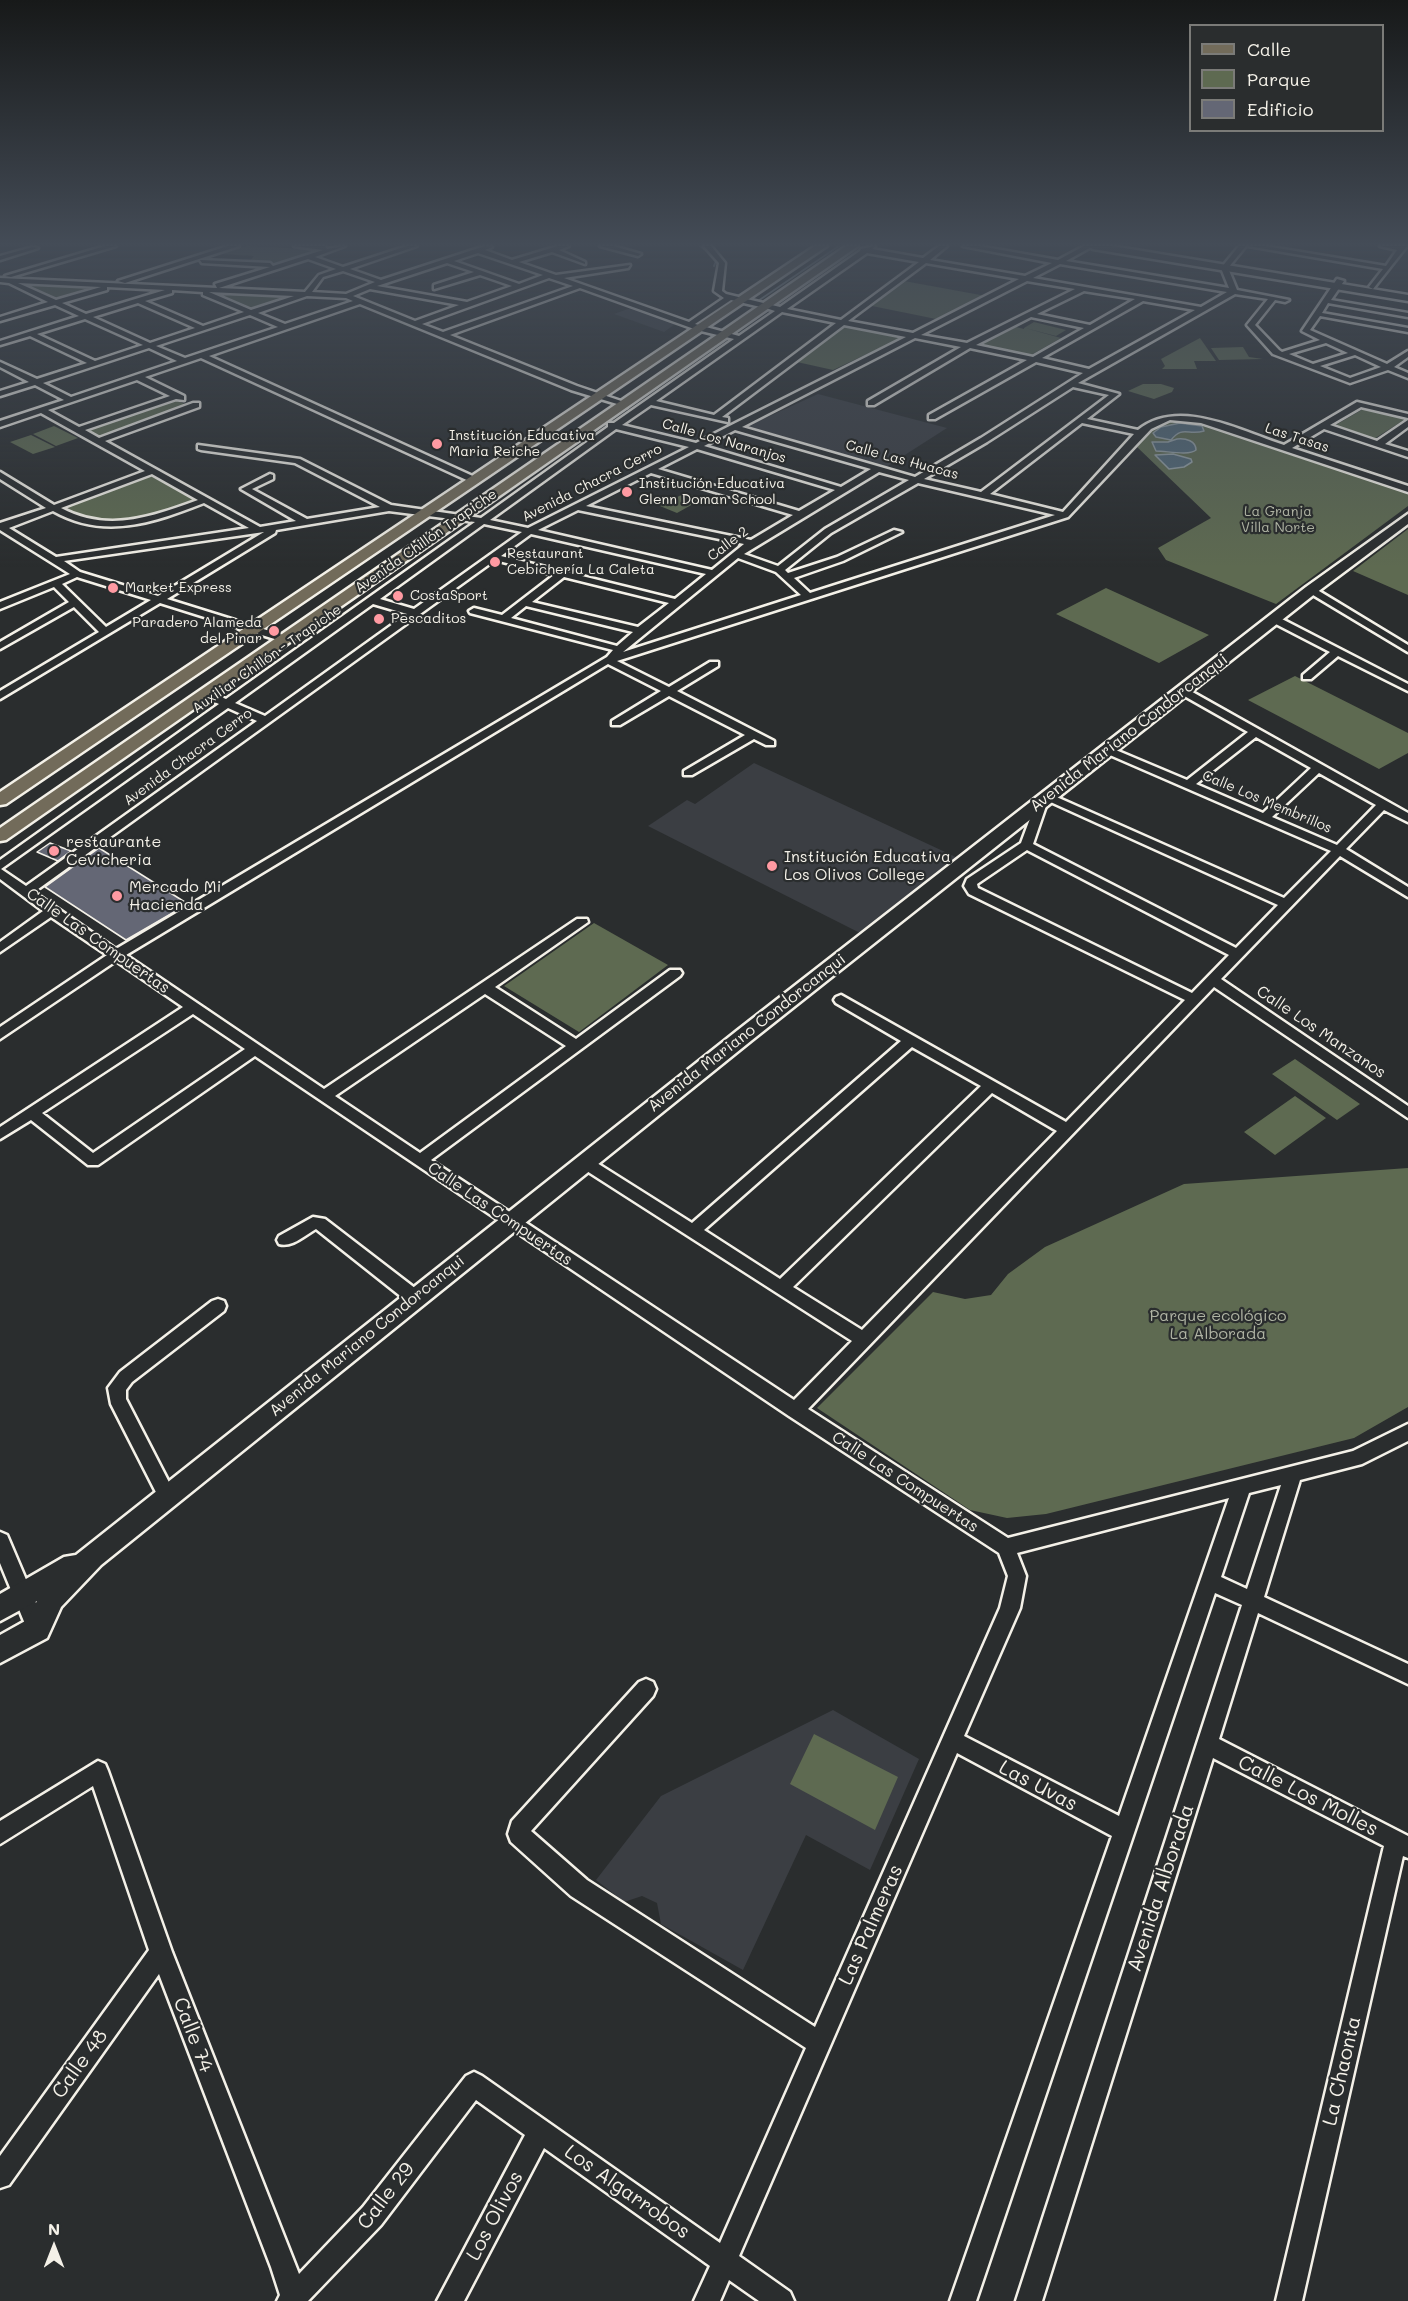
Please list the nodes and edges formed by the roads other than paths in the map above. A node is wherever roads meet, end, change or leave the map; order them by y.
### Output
1 (73, 353) edge
2 (124, 353) edge
3 (168, 353) edge
4 (206, 353) edge
5 (488, 353) edge
6 (658, 353) edge
7 (698, 353) edge
8 (720, 353) edge
9 (801, 353) edge
10 (879, 353) edge
11 (955, 353) edge
12 (1009, 353) edge
13 (1042, 353) edge
14 (1123, 353) edge
15 (1355, 353) edge
16 (1356, 353) edge
17 (1281, 354) edge
18 (201, 355) junction
19 (1034, 358) junction
20 (1404, 360) edge
21 (184, 361) junction
22 (94, 363) junction
23 (0, 364) edge
24 (1313, 366) junction
25 (1388, 367) junction
26 (1090, 372) junction
27 (1408, 376) edge
28 (138, 377) junction
29 (624, 379) junction
30 (36, 382) junction
31 (1072, 384) junction
32 (651, 386) junction
33 (0, 394) edge
34 (176, 396) junction
35 (598, 397) junction
36 (71, 400) junction
37 (649, 402) junction
38 (871, 403) dead end
39 (624, 405) junction
40 (42, 410) junction
41 (1408, 416) edge
42 (932, 417) dead end
43 (715, 418) junction
44 (1079, 420) junction
45 (599, 422) junction
46 (1408, 423) edge
47 (0, 424) edge
48 (615, 426) junction
49 (736, 426) junction
50 (1323, 426) junction
51 (78, 430) junction
52 (1140, 433) junction
53 (98, 441) junction
54 (1379, 444) junction
55 (696, 446) junction
56 (201, 447) dead end
57 (1285, 448) junction
58 (1408, 454) edge
59 (879, 468) junction
60 (650, 470) junction
61 (153, 471) junction
62 (0, 475) edge
63 (270, 477) dead end
64 (914, 478) junction
65 (474, 480) junction
66 (840, 489) junction
67 (1408, 489) edge
68 (982, 495) junction
69 (205, 500) junction
70 (577, 507) junction
71 (55, 508) junction
72 (389, 508) junction
73 (426, 512) junction
74 (799, 514) junction
75 (1065, 515) junction
76 (462, 516) junction
77 (1408, 518) edge
78 (484, 521) junction
79 (305, 522) junction
80 (1, 526) edge
81 (277, 528) junction
82 (259, 530) junction
83 (528, 532) junction
84 (897, 532) dead end
85 (752, 543) junction
86 (738, 555) junction
87 (492, 557) junction
88 (54, 560) junction
89 (714, 573) junction
90 (783, 573) junction
91 (77, 574) junction
92 (562, 574) junction
93 (55, 584) junction
94 (1311, 590) junction
95 (809, 597) junction
96 (160, 599) junction
97 (372, 600) junction
98 (677, 602) junction
99 (75, 603) junction
100 (525, 603) junction
101 (0, 606) edge
102 (474, 611) dead end
103 (415, 613) junction
104 (503, 619) junction
105 (1274, 619) junction
106 (254, 629) junction
107 (640, 631) junction
108 (106, 633) junction
109 (285, 639) junction
110 (0, 646) edge
111 (1408, 649) edge
112 (1337, 651) junction
113 (610, 653) junction
114 (714, 664) dead end
115 (1307, 677) dead end
116 (171, 684) junction
117 (1408, 688) edge
118 (669, 691) junction
119 (1183, 691) junction
120 (205, 694) junction
121 (0, 696) edge
122 (227, 704) junction
123 (265, 720) junction
124 (616, 723) dead end
125 (1255, 732) junction
126 (753, 735) junction
127 (770, 743) dead end
128 (1107, 750) junction
129 (1319, 767) junction
130 (688, 773) dead end
131 (1188, 785) junction
132 (0, 800) edge
133 (1044, 800) junction
134 (1383, 804) junction
135 (1264, 818) junction
136 (1408, 818) edge
137 (0, 836) edge
138 (1026, 844) junction
139 (1339, 850) junction
140 (0, 866) edge
141 (0, 873) edge
142 (26, 892) junction
143 (1407, 892) edge
144 (1286, 904) junction
145 (51, 911) junction
146 (582, 922) dead end
147 (0, 948) edge
148 (1239, 954) junction
149 (116, 955) junction
150 (675, 973) dead end
151 (1213, 980) junction
152 (485, 987) junction
153 (1194, 999) junction
154 (841, 1000) dead end
155 (194, 1007) junction
156 (0, 1034) edge
157 (911, 1040) junction
158 (576, 1045) junction
159 (255, 1049) junction
160 (990, 1086) junction
161 (324, 1096) junction
162 (32, 1113) junction
163 (1408, 1113) edge
164 (1068, 1130) junction
165 (0, 1134) edge
166 (419, 1161) junction
167 (584, 1162) junction
168 (510, 1221) junction
169 (693, 1231) junction
170 (285, 1240) dead end
171 (781, 1288) junction
172 (414, 1297) junction
173 (219, 1306) dead end
174 (864, 1340) junction
175 (795, 1411) junction
176 (1408, 1432) edge
177 (1293, 1475) junction
178 (1242, 1487) junction
179 (167, 1496) junction
180 (0, 1541) edge
181 (1006, 1547) junction
182 (92, 1556) junction
183 (1210, 1581) junction
184 (11, 1601) edge
185 (1253, 1601) junction
186 (37, 1629) junction
187 (0, 1650) edge
188 (1408, 1674) edge
189 (646, 1689) dead end
190 (952, 1740) junction
191 (1207, 1744) junction
192 (1125, 1831) junction
193 (0, 1833) edge
194 (1402, 1844) edge
195 (160, 1953) junction
196 (819, 2043) junction
197 (474, 2084) joint
198 (540, 2131) junction
199 (0, 2176) edge
200 (724, 2261) junction
201 (291, 2299) edge
202 (450, 2301) edge
203 (707, 2301) edge
204 (781, 2301) edge
205 (963, 2301) edge
206 (1029, 2301) edge
207 (1289, 2301) edge

1 - 22 street
2 - 22 street
3 - 21 street
4 - 18 street
5 - 35 street
6 - 29 main road, Avenida Chillón Trapiche
7 - 32 main road, Avenida Chillón Trapiche
8 - 37 street, Auxiliar Chillón - Trapiche
9 - 43 street
10 - 49 street, Avenida Chacra Cerro
11 - 38 street
12 - 19 street
13 - 19 street
14 - 26 street
15 - 24 street
16 - 25 street
17 - 24 street
18 - 21 street
18 - 65 street
19 - 26 street
19 - 42 street
20 - 25 street
21 - 28 street
22 - 30 street
23 - 30 street
24 - 25 street
25 - 27 street
26 - 31 street
28 - 34 street
28 - 36 street
29 - 32 main road
29 - 35 main road, Avenida Chillón Trapiche
30 - 33 street
30 - 36 street
31 - 44 street
31 - 64 street
32 - 39 main road, Avenida Chillón Trapiche
34 - 51 street
34 - 53 street
35 - 39 street
35 - 65 main road, Avenida Chillón Trapiche
36 - 40 street
37 - 43 street, Calle Las Huacas
37 - 48 street, Auxiliar Chillón - Trapiche
39 - 45 main road, Avenida Chillón Trapiche
40 - 47 street
40 - 51 street
41 - 50 street
43 - 49 street, Calle Las Huacas
44 - 52 street
44 - 68 street
45 - 48 street, Calle Los Naranjos
45 - 76 main road, Avenida Chillón Trapiche
46 - 54 street
48 - 55 street, Calle Los Naranjos
48 - 78 street, Auxiliar Chillón - Trapiche
49 - 55 street, Avenida Chacra Cerro
49 - 59 street, Calle Las Huacas
50 - 54 street
50 - 57 street
51 - 53 street
52 - 57 street, Las Tasas
52 - 75 street
53 - 61 street
54 - 58 street
55 - 60 street, Avenida Chacra Cerro
55 - 66 street, Calle Los Naranjos
56 - 72 street
57 - 67 street, Las Tasas
59 - 64 street, Calle Las Huacas
59 - 66 street, Calle 2
60 - 70 street, Avenida Chacra Cerro
60 - 74 street
61 - 69 street
61 - 71 street
62 - 71 street
63 - 79 street
64 - 68 street, Calle Las Huacas
64 - 90 street
65 - 73 main road, Avenida Chillón Trapiche
66 - 74 street, Calle 2
68 - 75 street, Calle Las Huacas
69 - 71 street
69 - 82 street
70 - 83 street, Avenida Chacra Cerro
70 - 85 street
71 - 80 street
72 - 73 street
72 - 79 street
73 - 76 street
73 - 106 main road, Avenida Chillón Trapiche
74 - 85 street, Calle 2
75 - 95 street
76 - 78 street
76 - 109 main road, Avenida Chillón Trapiche
77 - 94 street, Avenida Mariano Condorcanqui
78 - 83 street
78 - 97 street, Auxiliar Chillón - Trapiche
79 - 81 street
80 - 88 street
81 - 82 street
81 - 96 street
82 - 88 street
83 - 87 street, Avenida Chacra Cerro
83 - 89 street
84 - 90 street
85 - 86 street, Calle 2
86 - 89 street, Calle 2
86 - 90 street
87 - 92 street
87 - 103 street, Avenida Chacra Cerro
88 - 91 street
89 - 98 street, Calle 2
90 - 95 street
91 - 93 street
91 - 96 street
92 - 98 street
92 - 100 street
93 - 99 street
93 - 101 street
94 - 105 street, Avenida Mariano Condorcanqui
94 - 111 street
95 - 113 street
96 - 106 street
96 - 108 street
97 - 103 street
97 - 122 street, Auxiliar Chillón - Trapiche
98 - 107 street, Calle 2
99 - 108 street
99 - 110 street
100 - 104 street
100 - 107 street
102 - 104 street
103 - 123 street, Avenida Chacra Cerro
104 - 113 street
105 - 112 street
105 - 119 street, Avenida Mariano Condorcanqui
106 - 109 street
106 - 116 main road, Avenida Chillón Trapiche
107 - 113 street, Calle 2
108 - 121 street
109 - 120 main road, Avenida Chillón Trapiche
112 - 115 street
112 - 117 street
113 - 118 street
113 - 149 street
114 - 118 street
116 - 120 main road
116 - 132 main road, Avenida Chillón Trapiche
118 - 124 street
118 - 126 street
119 - 125 street
119 - 128 street, Avenida Mariano Condorcanqui
120 - 122 street
120 - 137 main road, Avenida Chillón Trapiche
122 - 123 street
122 - 140 street, Auxiliar Chillón - Trapiche
123 - 142 street, Avenida Chacra Cerro
125 - 129 street
125 - 131 street
126 - 127 street
126 - 130 street
128 - 131 street, Calle Los Membrillos
128 - 133 street, Avenida Mariano Condorcanqui
129 - 134 street
129 - 135 street
131 - 135 street, Calle Los Membrillos
133 - 138 street
133 - 144 street
133 - 167 street, Avenida Mariano Condorcanqui
134 - 136 street
134 - 139 street
135 - 139 street, Calle Los Membrillos
138 - 148 street
138 - 153 street
139 - 143 street, Calle Los Membrillos
139 - 144 street
141 - 142 street, Calle Las Compuertas
142 - 145 street, Calle Las Compuertas
144 - 148 street
145 - 147 street
145 - 149 street, Calle Las Compuertas
146 - 152 street
148 - 151 street
149 - 155 street, Calle Las Compuertas
149 - 156 street
150 - 158 street
151 - 153 street
151 - 163 street, Calle Los Manzanos
152 - 158 street
152 - 161 street
153 - 164 street
154 - 157 street
155 - 159 street, Calle Las Compuertas
155 - 162 street
157 - 160 street
157 - 169 street
158 - 166 street
159 - 161 street, Calle Las Compuertas
159 - 162 street
160 - 164 street
160 - 171 street
161 - 166 street, Calle Las Compuertas
162 - 165 street
164 - 174 street
166 - 168 street, Calle Las Compuertas
167 - 168 street, Avenida Mariano Condorcanqui
167 - 169 street
168 - 172 street, Avenida Mariano Condorcanqui
168 - 175 street, Calle Las Compuertas
169 - 171 street
170 - 172 street
171 - 174 street
172 - 179 street, Avenida Mariano Condorcanqui
173 - 179 street
174 - 175 street
175 - 181 street, Calle Las Compuertas
176 - 177 street
177 - 178 street
177 - 185 street, Avenida Alborada
178 - 181 street
178 - 183 street
179 - 182 street, Avenida Mariano Condorcanqui
180 - 184 street
181 - 190 street, Las Palmeras
182 - 184 street, Avenida Mariano Condorcanqui
182 - 186 street, Avenida Mariano Condorcanqui
183 - 185 street
183 - 192 street
184 - 186 street
185 - 188 street
185 - 191 street, Avenida Alborada
186 - 187 street
189 - 196 street
190 - 192 street, Las Uvas
190 - 196 street, Las Palmeras
191 - 194 street, Calle Los Molles
191 - 206 street, Avenida Alborada
192 - 205 street
193 - 195 street, Calle 74
194 - 207 street, La Chaonta
195 - 199 street, Calle 48
195 - 201 street, Calle 74
196 - 200 street, Las Palmeras
197 - 198 street, Los Algarrobos
197 - 201 street, Calle 29
198 - 200 street, Los Algarrobos
198 - 202 street, Los Olivos
200 - 203 street, Las Palmeras
200 - 204 street, Los Algarrobos

